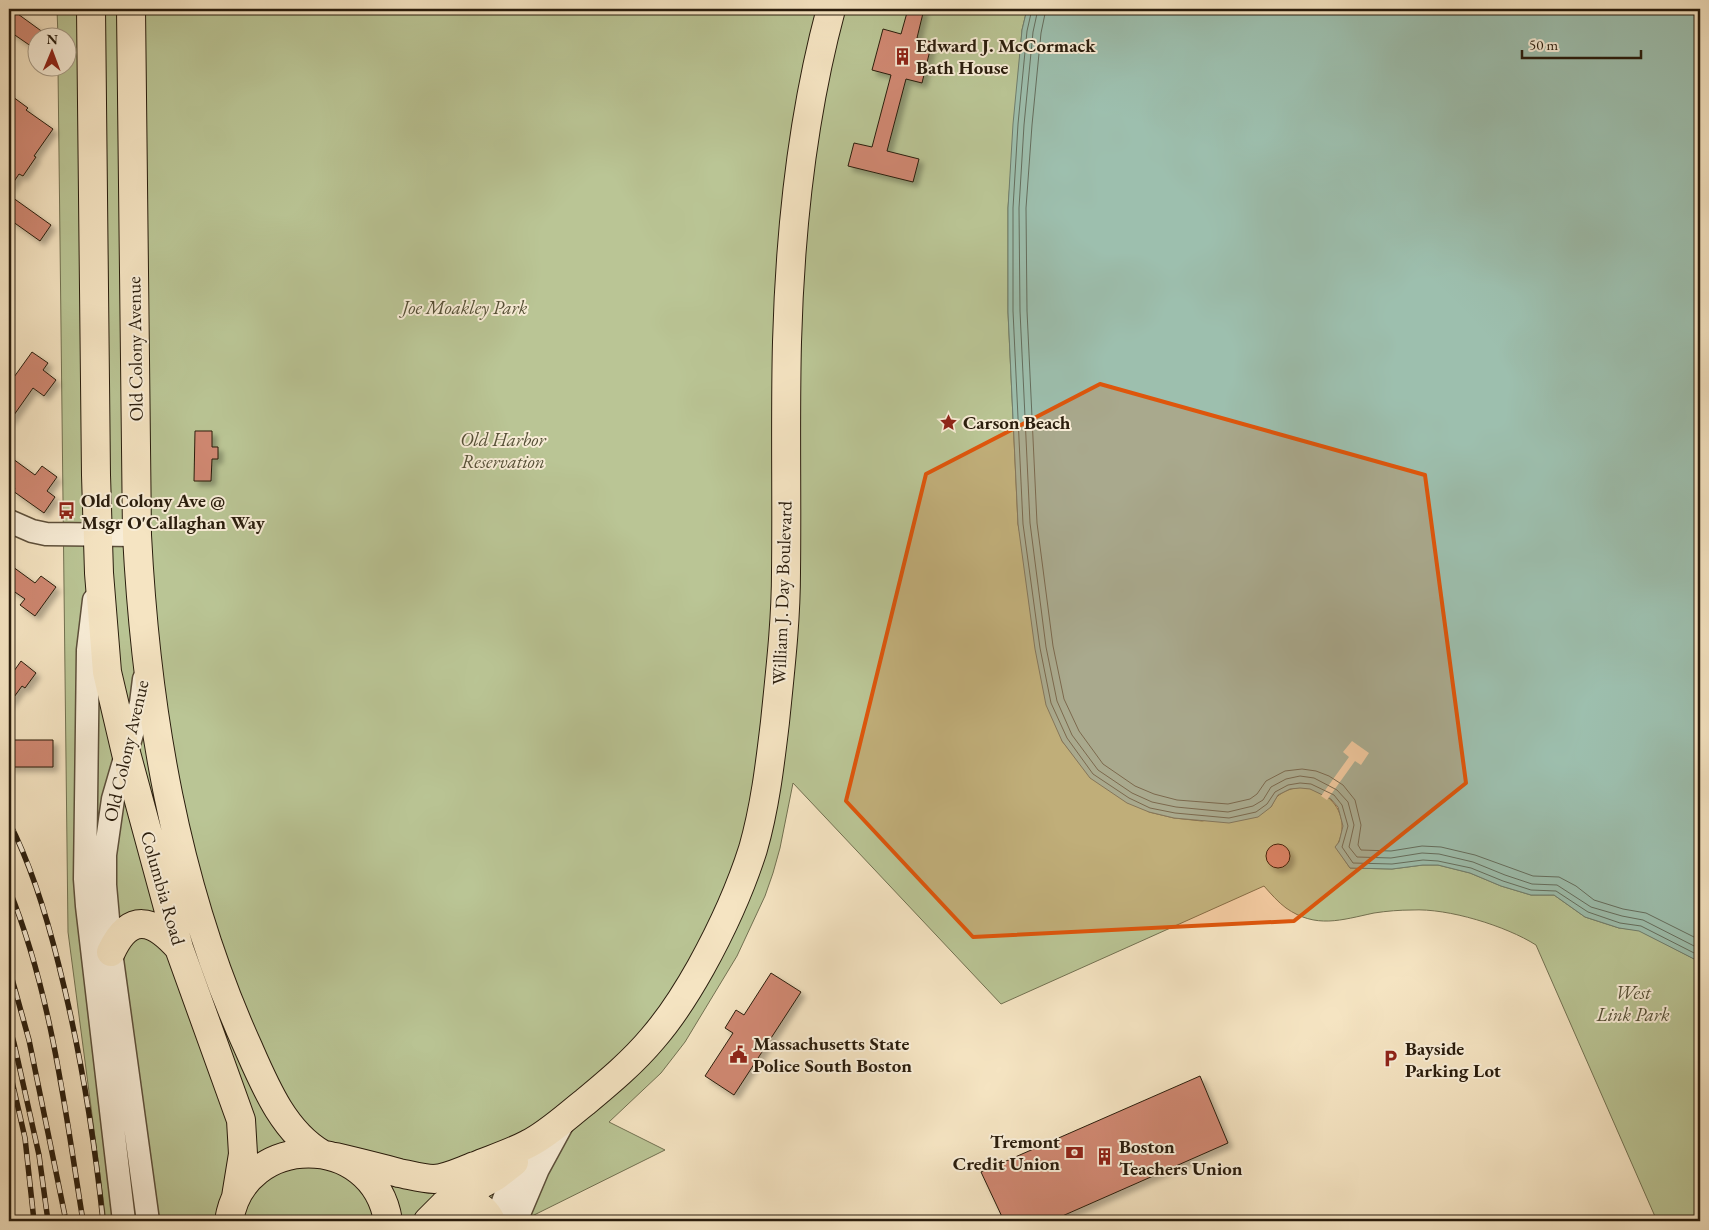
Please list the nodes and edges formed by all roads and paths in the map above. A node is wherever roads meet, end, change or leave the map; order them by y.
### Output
1 (91, 9) edge
2 (131, 9) edge
3 (831, 9) edge
4 (9, 521) edge
5 (98, 535) junction
6 (137, 535) junction
7 (99, 573) junction
8 (145, 643) junction
9 (126, 753) junction
10 (179, 948) junction
11 (111, 952) junction
12 (568, 1115) junction
13 (529, 1144) junction
14 (329, 1156) junction
15 (231, 1213) edge
16 (436, 1213) edge
17 (124, 1221) edge
18 (148, 1221) edge
19 (388, 1221) edge
20 (491, 1221) edge
21 (496, 1221) edge
22 (516, 1221) edge

1 - 5 main road, Old Colony Avenue
2 - 6 main road, Old Colony Avenue
3 - 12 main road, William J. Day Boulevard
4 - 5 street
5 - 6 street
5 - 7 main road, Old Colony Avenue
6 - 8 main road, Old Colony Avenue
7 - 9 main road, Columbia Road
7 - 17 street, Old Colony Avenue
8 - 9 street, Old Colony Avenue
8 - 14 main road, Columbia Road
9 - 10 main road, Columbia Road
9 - 11 street, Old Colony Avenue
10 - 11 main road
10 - 15 main road, Columbia Road
11 - 18 street, Old Colony Avenue
12 - 13 main road, William J. Day Boulevard
12 - 22 street, William J. Day Boulevard
13 - 14 main road, William J. Day Boulevard
13 - 16 main road, William J. Day Boulevard
13 - 21 street, William J. Day Boulevard
14 - 15 main road
14 - 19 main road, Columbia Road
16 - 20 main road

